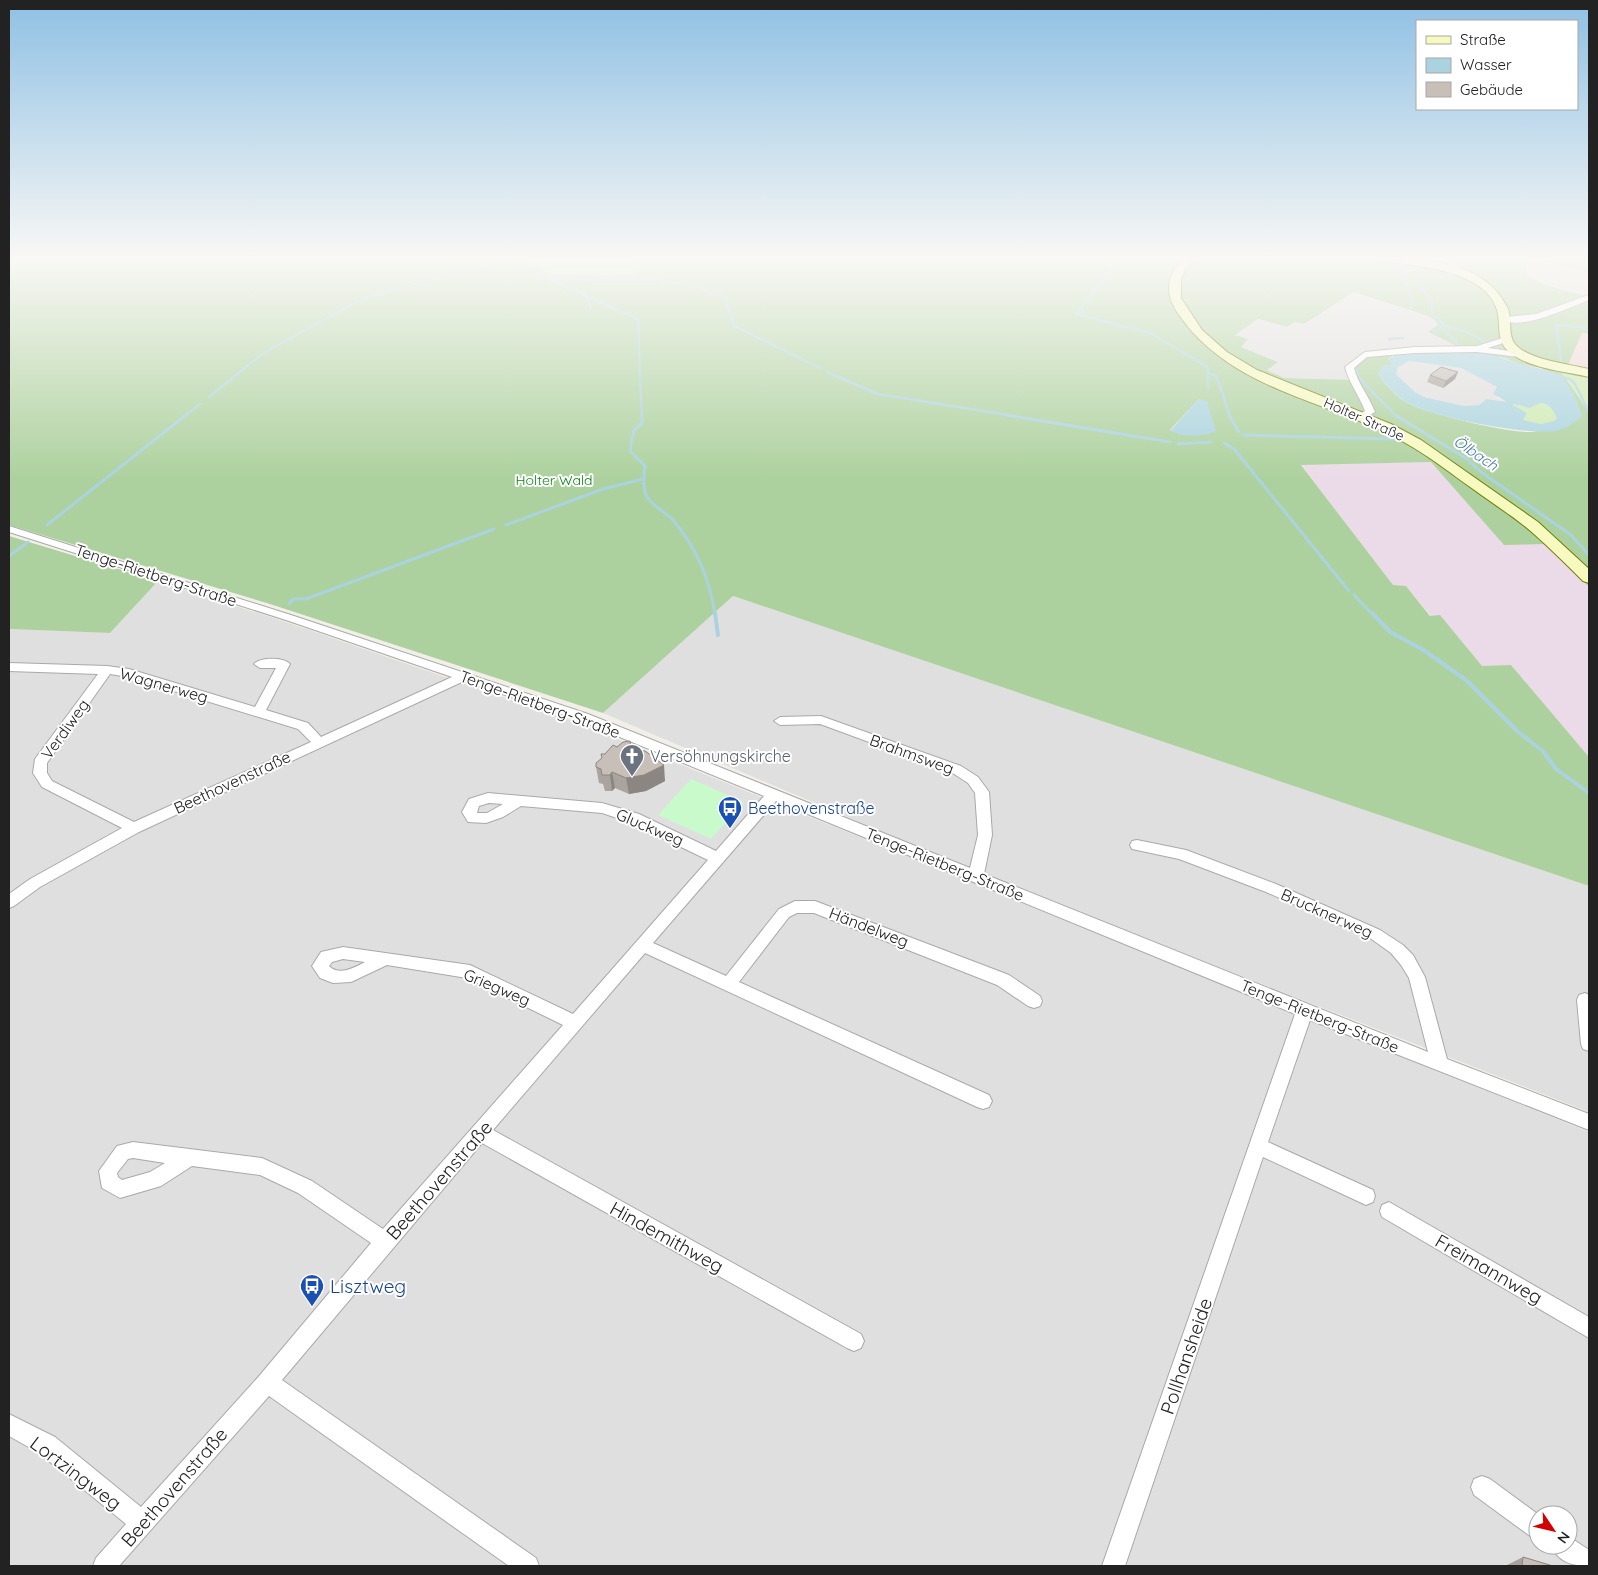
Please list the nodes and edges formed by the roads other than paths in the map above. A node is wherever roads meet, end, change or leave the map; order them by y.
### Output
1 (1196, 332) edge
2 (1506, 332) edge
3 (1506, 339) junction
4 (1477, 349) junction
5 (1525, 356) junction
6 (1589, 373) edge
7 (1362, 416) junction
8 (9, 529) edge
9 (1589, 578) edge
10 (260, 664) dead end
11 (9, 666) edge
12 (107, 670) junction
13 (463, 677) junction
14 (258, 713) junction
15 (780, 720) dead end
16 (319, 742) junction
17 (774, 794) junction
18 (520, 800) dead end
19 (134, 828) junction
20 (1137, 845) dead end
21 (718, 858) junction
22 (976, 876) junction
23 (9, 902) edge
24 (644, 946) junction
25 (385, 959) dead end
26 (728, 985) junction
27 (1585, 1000) dead end
28 (1034, 1001) dead end
29 (1305, 1010) junction
30 (576, 1023) junction
31 (1589, 1044) edge
32 (1439, 1062) junction
33 (983, 1101) dead end
34 (1589, 1122) edge
35 (481, 1133) junction
36 (1258, 1146) junction
37 (190, 1158) dead end
38 (1366, 1196) dead end
39 (1390, 1211) dead end
40 (385, 1241) junction
41 (1589, 1328) edge
42 (854, 1341) dead end
43 (267, 1382) junction
44 (9, 1425) edge
45 (1482, 1487) dead end
46 (1528, 1521) edge
47 (142, 1523) junction
48 (1576, 1555) edge
49 (1589, 1564) edge
50 (104, 1566) edge
51 (528, 1566) edge
52 (1113, 1566) edge

1 - 7 street, Holter Straße
2 - 3 street
3 - 4 street
3 - 5 street
4 - 5 street
4 - 7 street
5 - 6 street
7 - 9 street, Holter Straße
8 - 13 street, Tenge-Rietberg-Straße
10 - 14 street
11 - 12 street, Wagnerweg
12 - 14 street, Wagnerweg
12 - 19 street, Verdiweg
13 - 16 street, Beethovenstraße
13 - 17 street, Tenge-Rietberg-Straße
14 - 16 street, Wagnerweg
15 - 22 street, Brahmsweg
16 - 19 street, Beethovenstraße
17 - 21 street, Beethovenstraße
17 - 22 street, Tenge-Rietberg-Straße
18 - 21 street, Gluckweg
19 - 23 street, Beethovenstraße
20 - 32 street, Brucknerweg
21 - 24 street, Beethovenstraße
22 - 29 street, Tenge-Rietberg-Straße
24 - 26 street
24 - 30 street, Beethovenstraße
25 - 30 street, Griegweg
26 - 28 street, Händelweg
26 - 33 street
27 - 31 street
29 - 32 street, Tenge-Rietberg-Straße
29 - 36 street, Pollhansheide
30 - 35 street, Beethovenstraße
32 - 34 street, Tenge-Rietberg-Straße
35 - 40 street, Beethovenstraße
35 - 42 street, Hindemithweg
36 - 38 street
36 - 52 street, Pollhansheide
37 - 40 street
39 - 41 street, Freimannweg
40 - 43 street, Beethovenstraße
43 - 47 street, Beethovenstraße
43 - 51 street
44 - 47 street, Lortzingweg
45 - 46 street
47 - 50 street, Beethovenstraße
48 - 49 street

